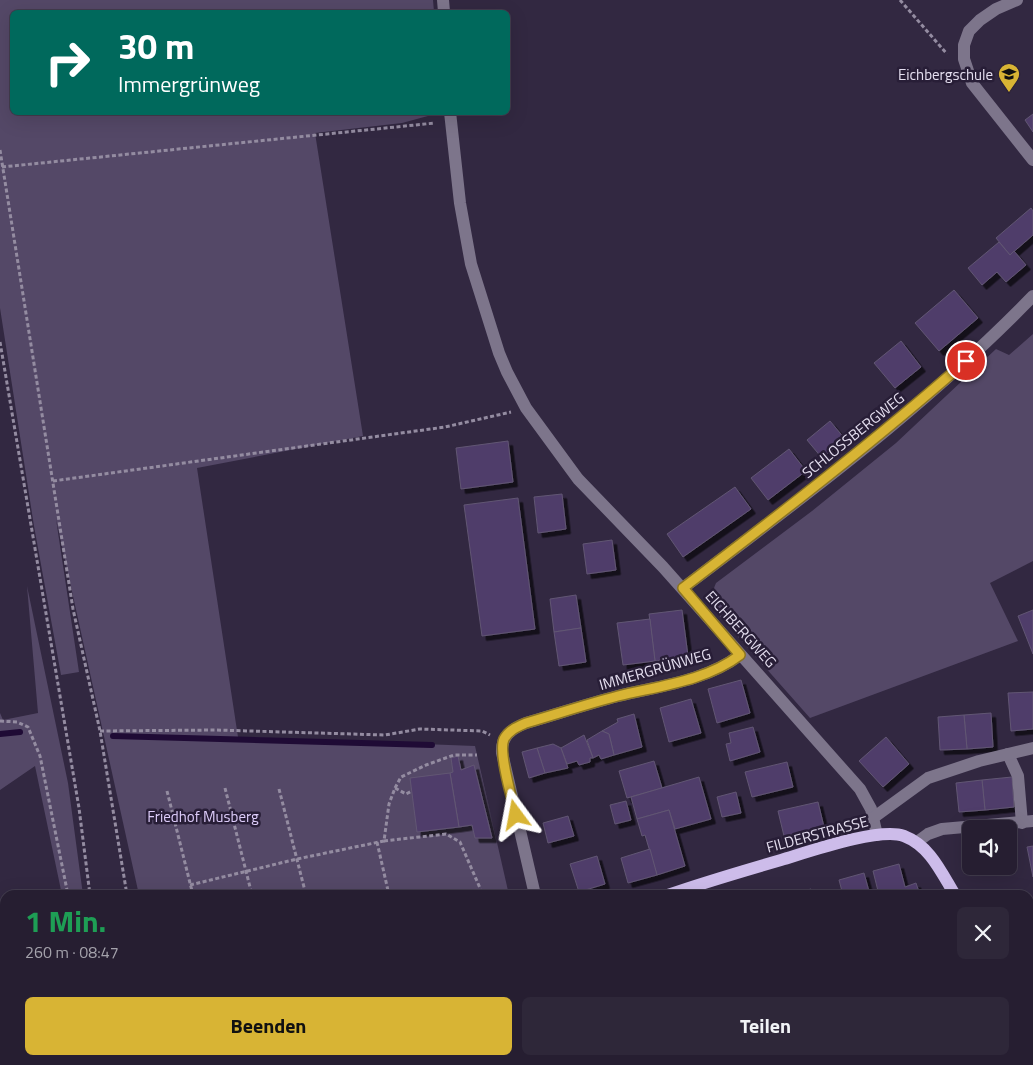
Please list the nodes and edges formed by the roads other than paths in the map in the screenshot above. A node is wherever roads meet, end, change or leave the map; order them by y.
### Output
1 (1017, 0) edge
2 (450, 117) edge
3 (1033, 160) edge
4 (1033, 296) edge
5 (683, 588) junction
6 (740, 655) junction
7 (1033, 748) edge
8 (1008, 754) junction
9 (874, 818) junction
10 (1027, 822) edge
11 (877, 835) junction
12 (917, 842) junction
13 (534, 890) edge
14 (685, 890) edge
15 (952, 890) edge

1 - 3 street
2 - 5 street, EICHBERGWEG
4 - 5 street, SCHLOSSBERGWEG
5 - 6 street, EICHBERGWEG
6 - 9 street, EICHBERGWEG
6 - 13 street, IMMERGRÜNWEG
7 - 8 street
8 - 9 street
8 - 10 street
9 - 11 street, EICHBERGWEG
10 - 12 street
11 - 12 main road, FILDERSTRASSE
11 - 14 main road, FILDERSTRASSE
12 - 15 main road

